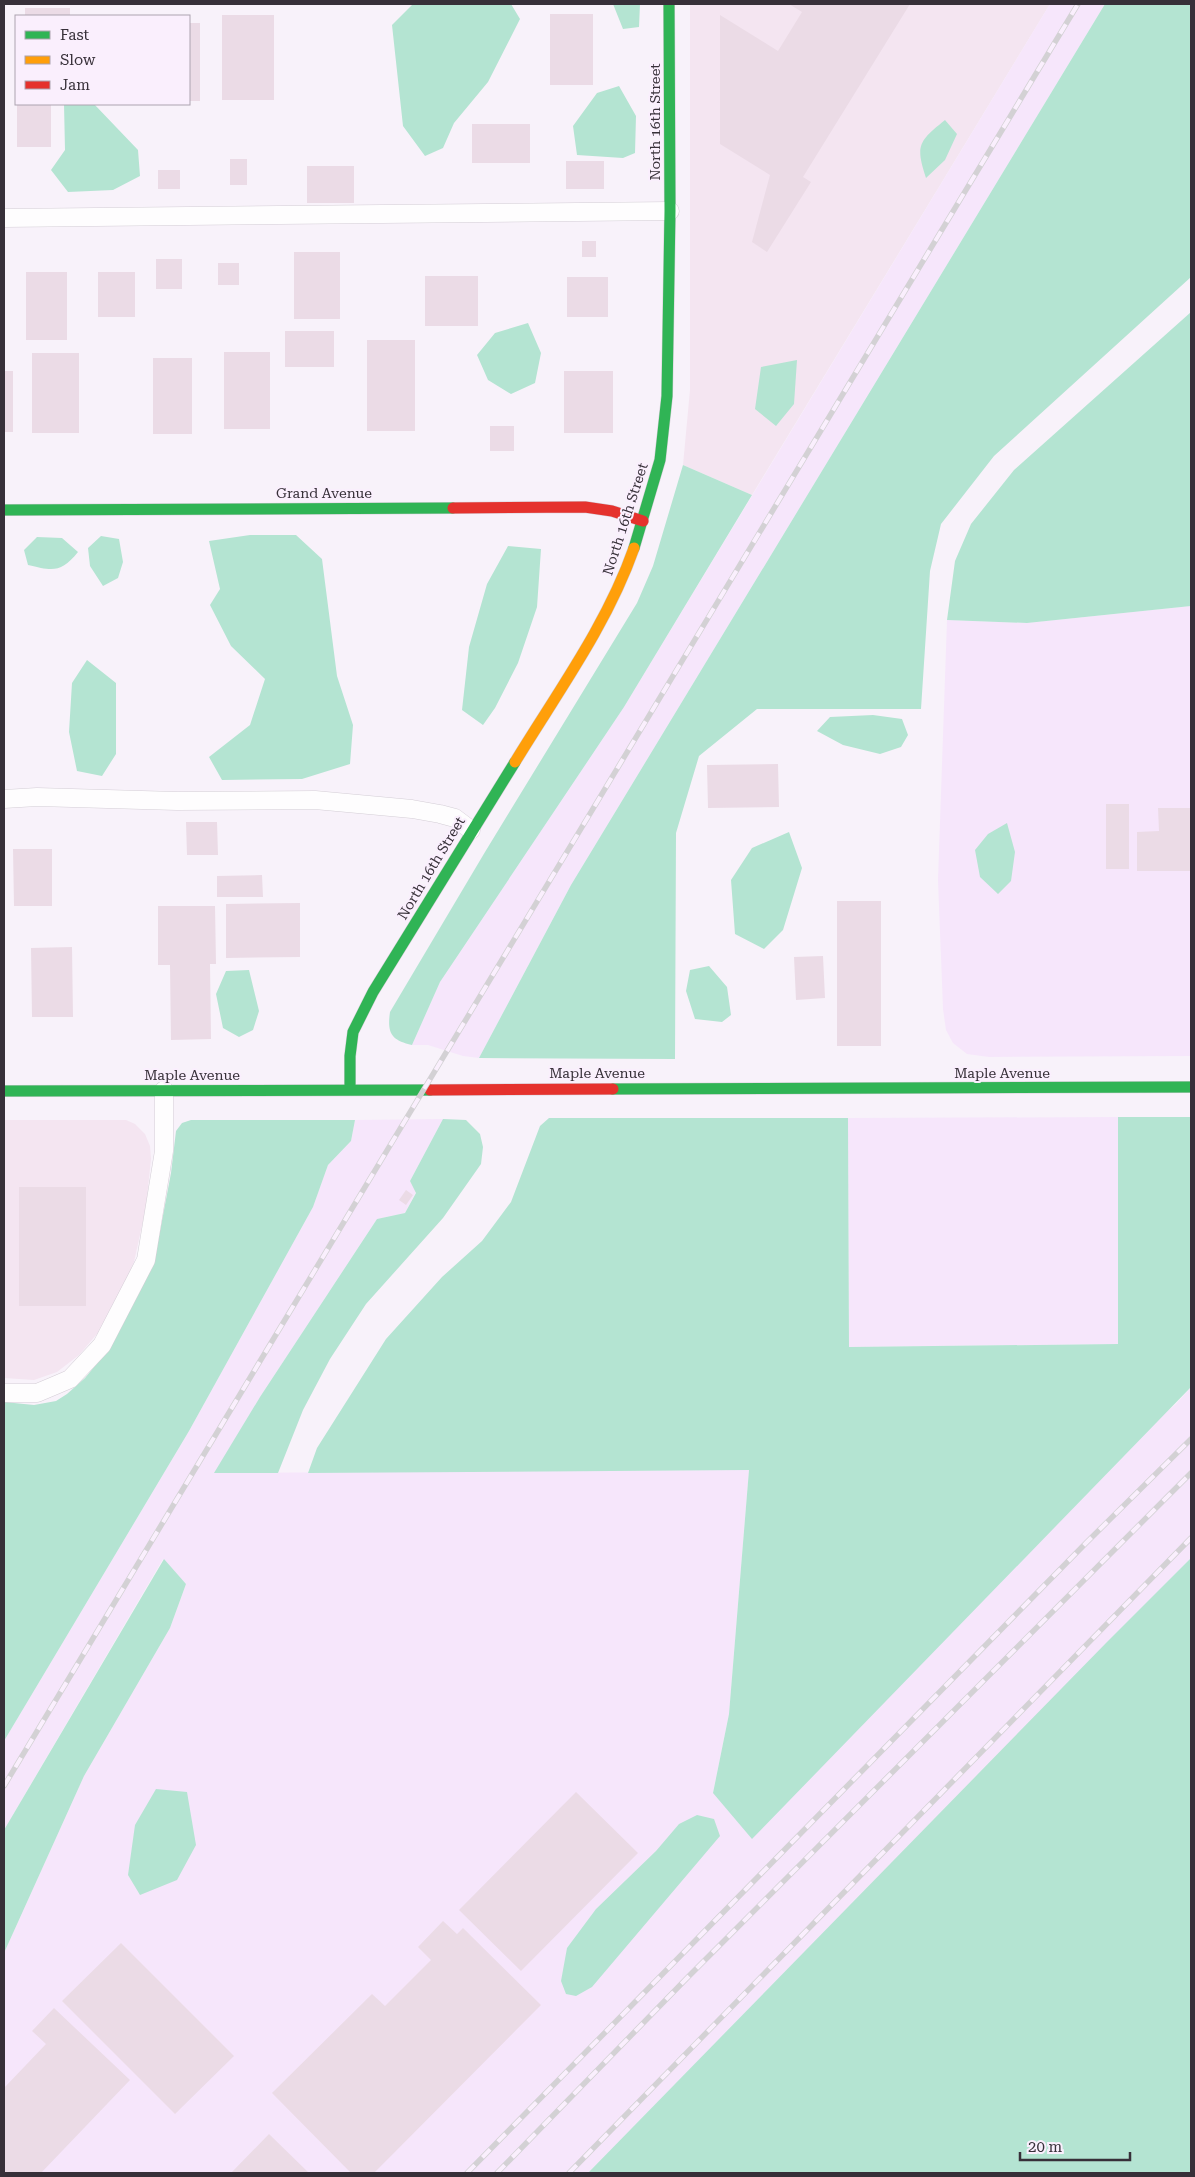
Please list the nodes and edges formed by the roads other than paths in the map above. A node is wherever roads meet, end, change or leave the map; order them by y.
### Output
1 (669, 4) edge
2 (670, 211) junction
3 (4, 218) edge
4 (4, 510) edge
5 (643, 521) junction
6 (4, 799) edge
7 (471, 830) junction
8 (1191, 1087) edge
9 (164, 1090) junction
10 (350, 1090) junction
11 (4, 1091) edge
12 (4, 1393) edge

1 - 2 street, North 16th Street
2 - 3 lane
2 - 5 street, North 16th Street
4 - 5 street, Grand Avenue
5 - 7 street, North 16th Street
6 - 7 lane
7 - 10 street, North 16th Street
8 - 10 street, Maple Avenue
9 - 10 street, Maple Avenue
9 - 11 street, Maple Avenue
9 - 12 lane

